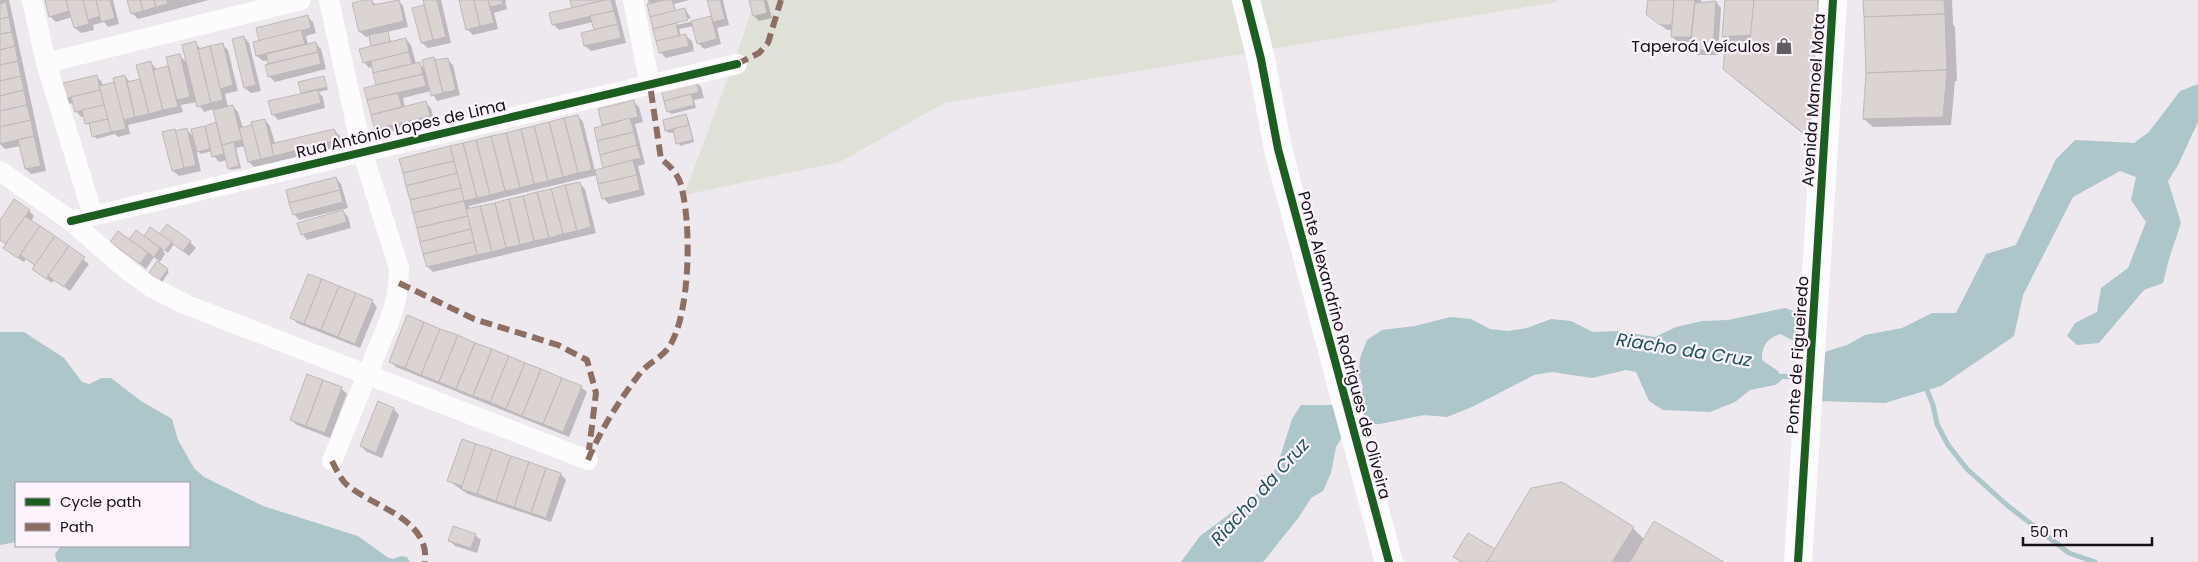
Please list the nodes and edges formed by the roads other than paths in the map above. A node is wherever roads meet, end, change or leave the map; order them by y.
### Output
1 (32, 0) edge
2 (301, 0) edge
3 (329, 0) edge
4 (633, 0) edge
5 (1246, 0) edge
6 (1833, 0) edge
7 (46, 63) junction
8 (737, 64) dead end
9 (650, 85) junction
10 (362, 151) junction
11 (0, 171) edge
12 (1821, 201) joint
13 (92, 216) junction
14 (71, 221) junction
15 (367, 373) junction
16 (588, 460) dead end
17 (332, 461) dead end
18 (1388, 556) edge
19 (1798, 562) edge

1 - 7 street
2 - 7 street
3 - 10 street
4 - 9 street
5 - 18 main road, Ponte Alexandrino Rodrigues de Oliveira
6 - 12 main road, Avenida Manoel Mota
7 - 13 street
8 - 9 street, Rua Antônio Lopes de Lima
9 - 10 street, Rua Antônio Lopes de Lima
10 - 13 street, Rua Antônio Lopes de Lima
10 - 15 street
11 - 14 street
12 - 19 main road, Ponte de Figueiredo
13 - 14 street, Rua Antônio Lopes de Lima
14 - 15 street
15 - 16 street
15 - 17 street

